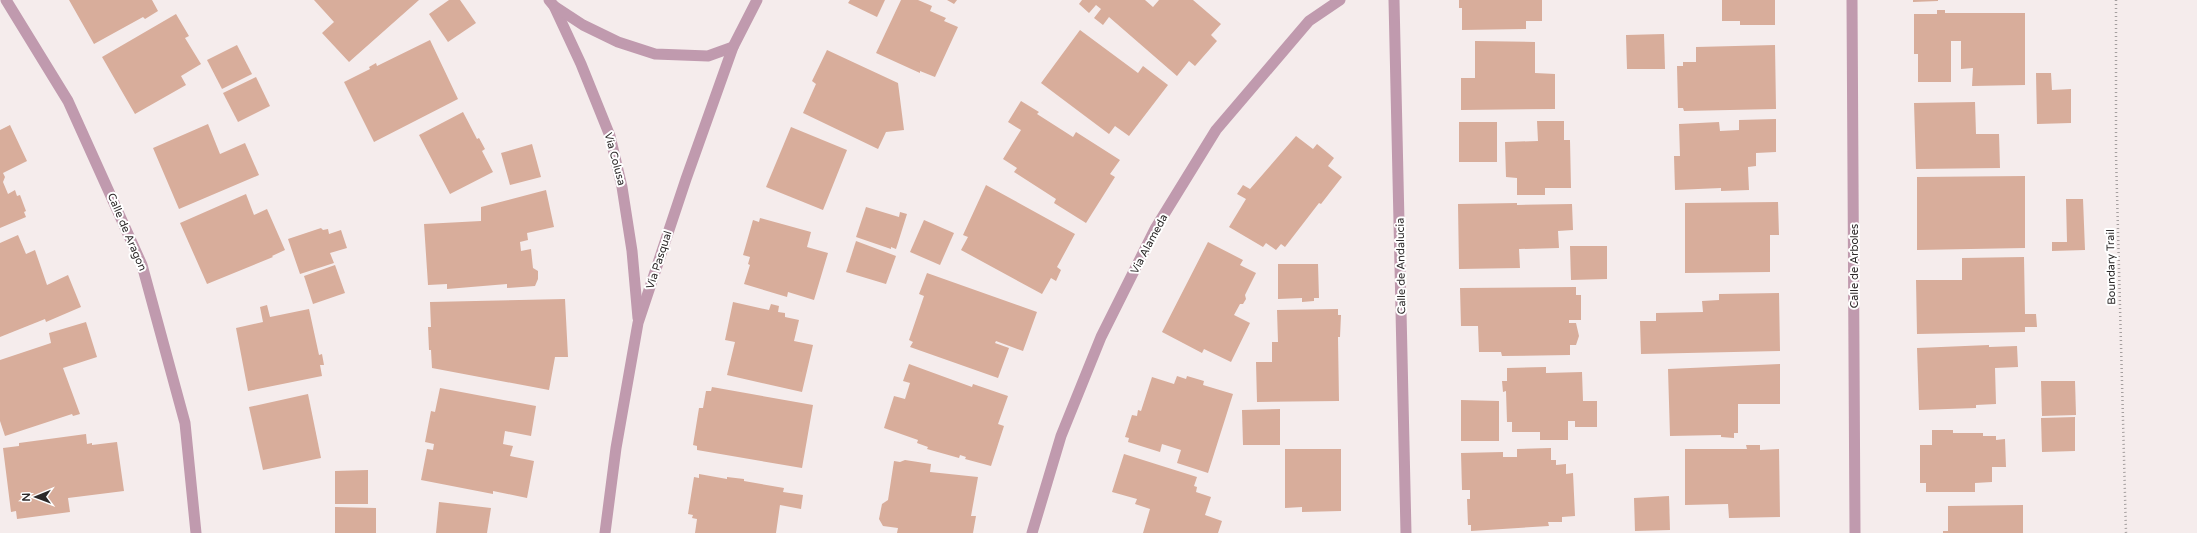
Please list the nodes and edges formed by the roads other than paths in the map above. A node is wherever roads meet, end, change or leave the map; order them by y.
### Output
1 (6, 0) edge
2 (757, 0) edge
3 (1340, 0) edge
4 (1394, 0) edge
5 (1852, 0) edge
6 (551, 3) edge
7 (733, 47) junction
8 (638, 323) junction
9 (196, 533) edge
10 (605, 533) edge
11 (1032, 533) edge
12 (1406, 533) edge
13 (1855, 533) edge

1 - 9 street, Calle de Aragon
2 - 7 street, Via Pasqual
3 - 11 street, Via Alameda
4 - 12 street, Calle de Andalucia
5 - 13 street, Calle de Arboles
6 - 7 street, Via Colusa
6 - 8 street, Via Colusa
7 - 8 street, Via Pasqual
8 - 10 street, Via Pasqual

